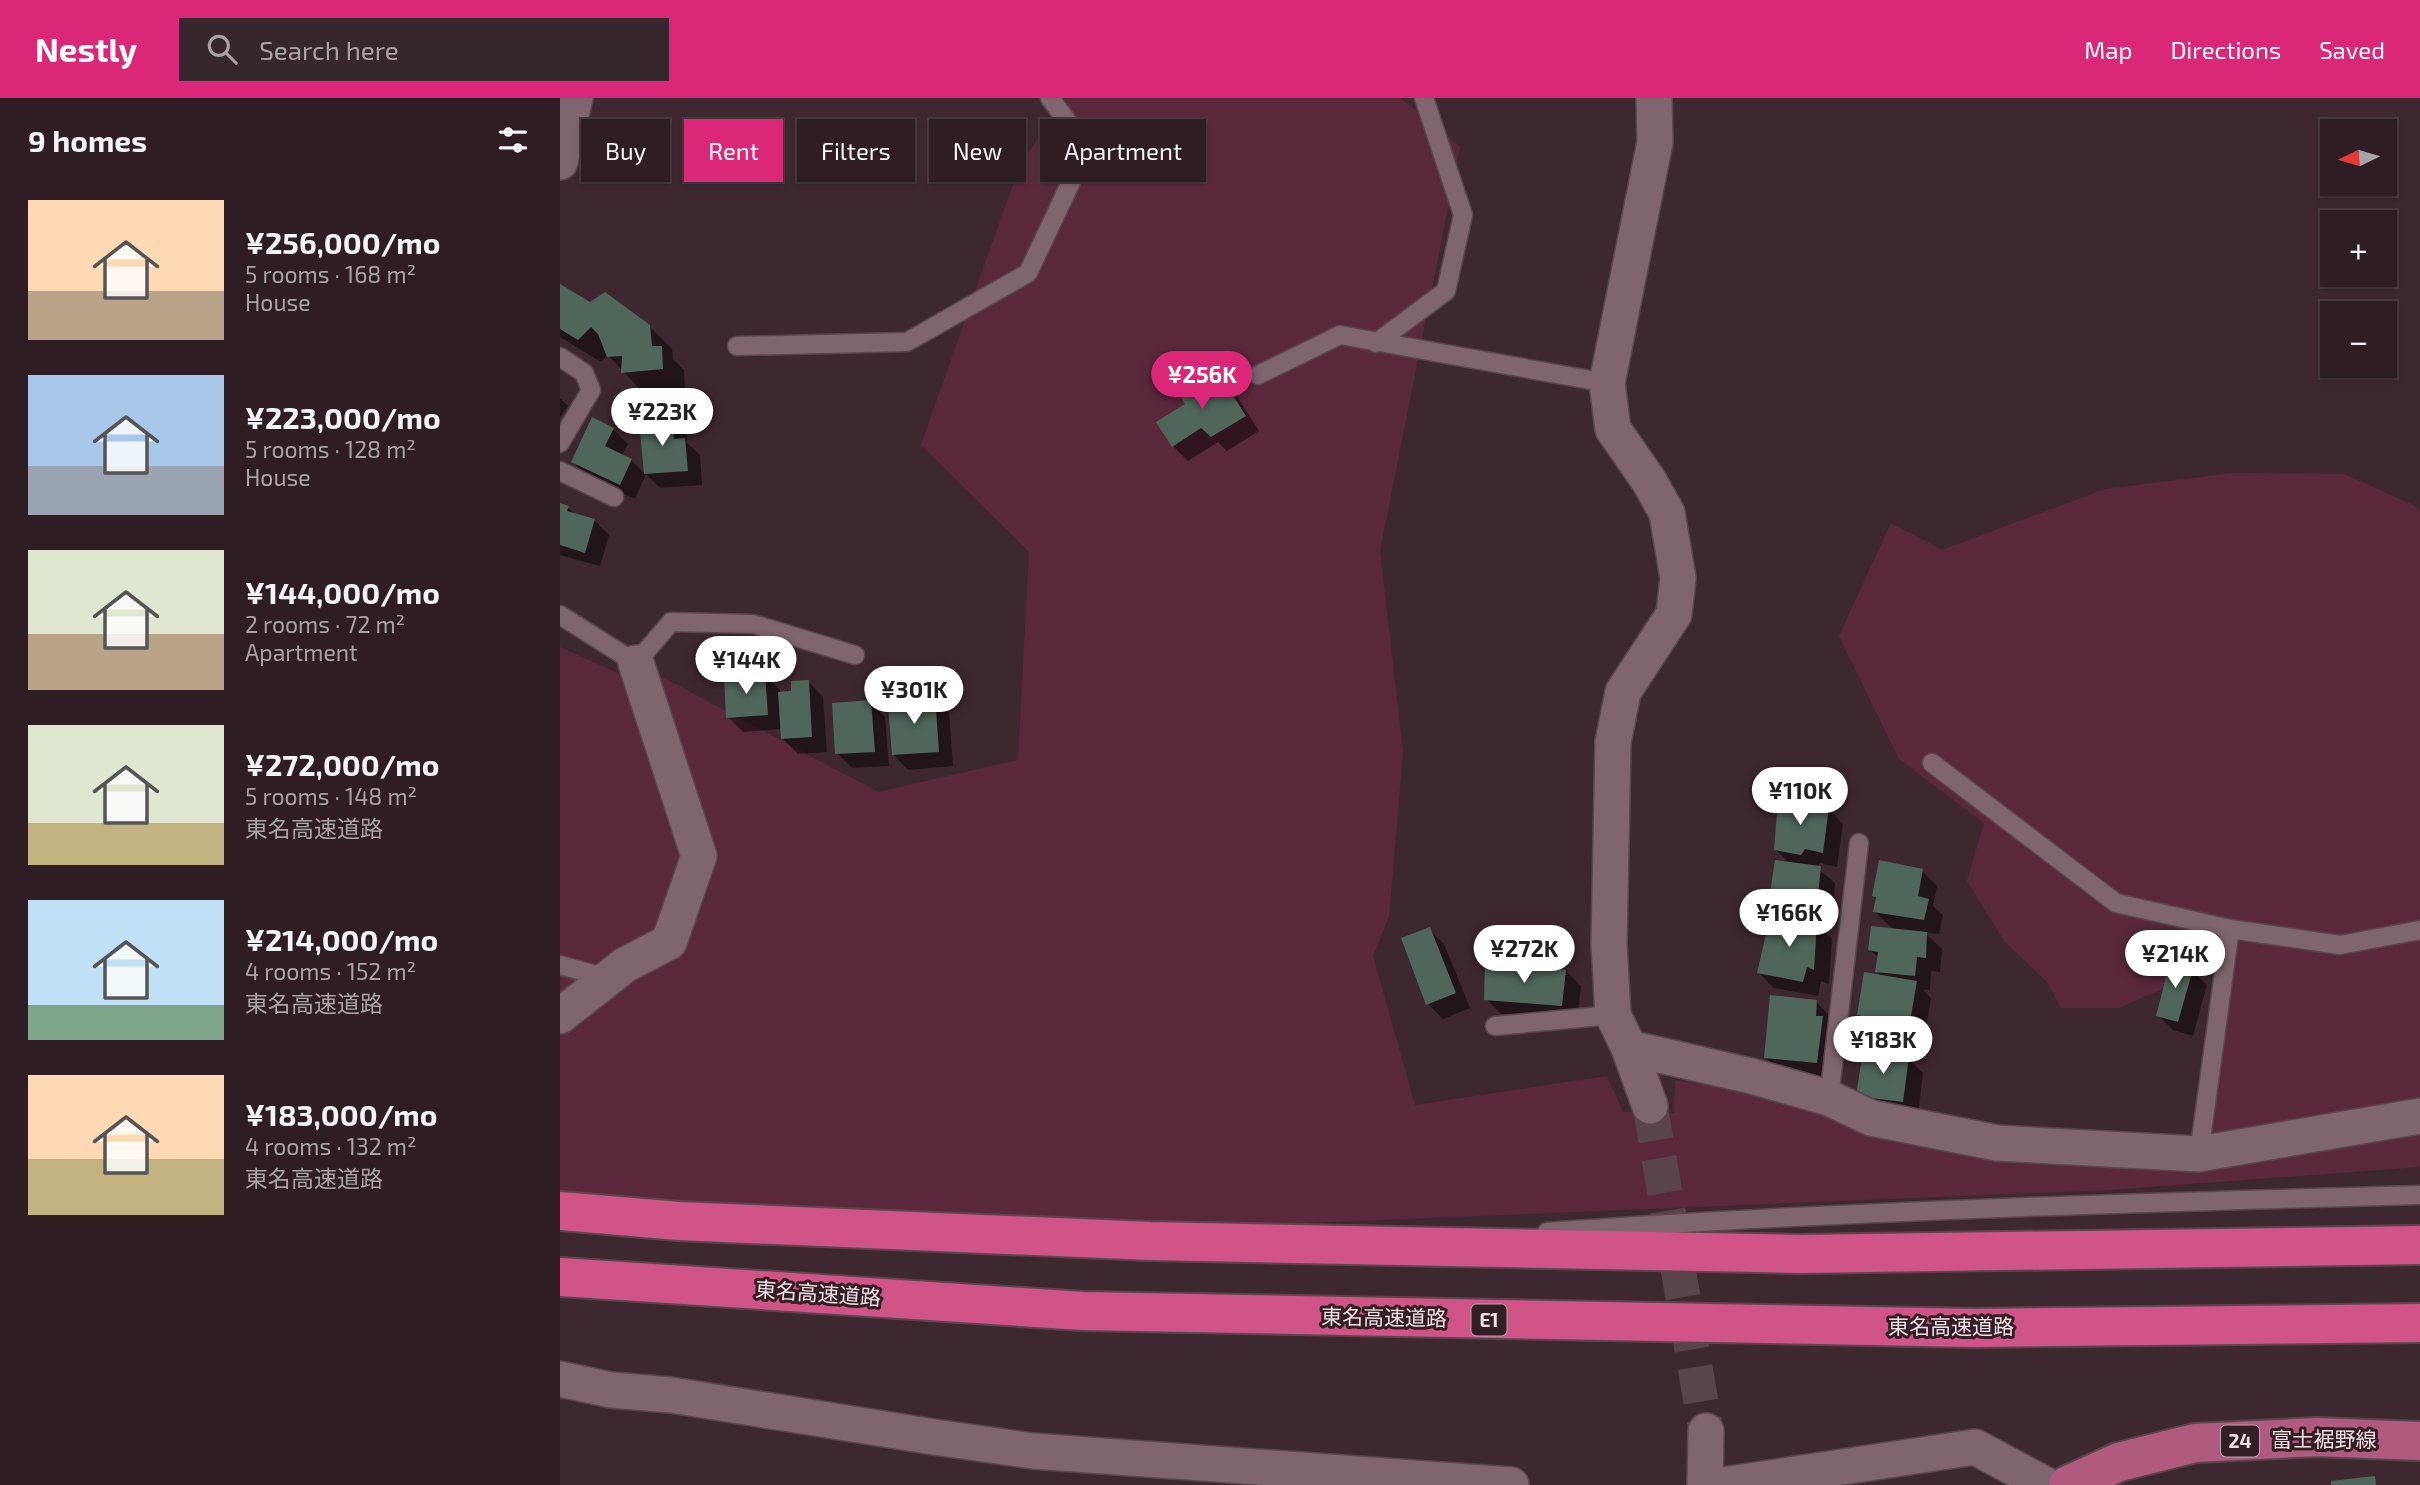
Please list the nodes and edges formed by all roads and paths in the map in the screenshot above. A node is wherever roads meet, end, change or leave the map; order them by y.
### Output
1 (575, 98) edge
2 (1050, 98) edge
3 (1424, 98) edge
4 (1654, 98) edge
5 (560, 162) edge
6 (1376, 343) junction
7 (737, 346) dead end
8 (560, 358) edge
9 (1258, 375) dead end
10 (1608, 383) junction
11 (560, 443) edge
12 (560, 471) edge
13 (614, 497) dead end
14 (560, 615) edge
15 (855, 655) dead end
16 (636, 663) junction
17 (1932, 762) dead end
18 (1859, 844) dead end
19 (2230, 929) junction
20 (2420, 930) edge
21 (560, 965) edge
22 (608, 978) junction
23 (1613, 1015) junction
24 (560, 1016) edge
25 (1495, 1026) dead end
26 (1629, 1048) junction
27 (1829, 1098) junction
28 (1650, 1106) tunnel mouth
29 (2420, 1116) edge
30 (2199, 1154) junction
31 (2420, 1195) edge
32 (560, 1211) edge
33 (1365, 1245) junction
34 (2420, 1245) edge
35 (560, 1277) edge
36 (2420, 1323) edge
37 (560, 1379) edge
38 (1706, 1431) tunnel mouth
39 (2420, 1441) edge
40 (1511, 1485) edge
41 (1705, 1485) edge
42 (1723, 1485) edge
43 (2046, 1485) edge
44 (2068, 1485) edge

1 - 5 street
2 - 7 lane
3 - 6 lane
4 - 10 street
6 - 9 lane
6 - 10 lane
8 - 11 lane
10 - 23 street
12 - 13 lane
14 - 16 lane
15 - 16 lane
16 - 22 street
17 - 19 lane
18 - 27 lane
19 - 20 lane
19 - 30 lane
21 - 22 lane
22 - 24 street
23 - 25 lane
23 - 26 street
26 - 27 street
26 - 28 street
27 - 30 street
29 - 30 street
31 - 33 lane
32 - 33 highway
33 - 34 highway
35 - 36 highway, 東名高速道路 / E1
37 - 40 street
38 - 41 street
39 - 44 main road, 富士裾野線 / 24
42 - 43 street

